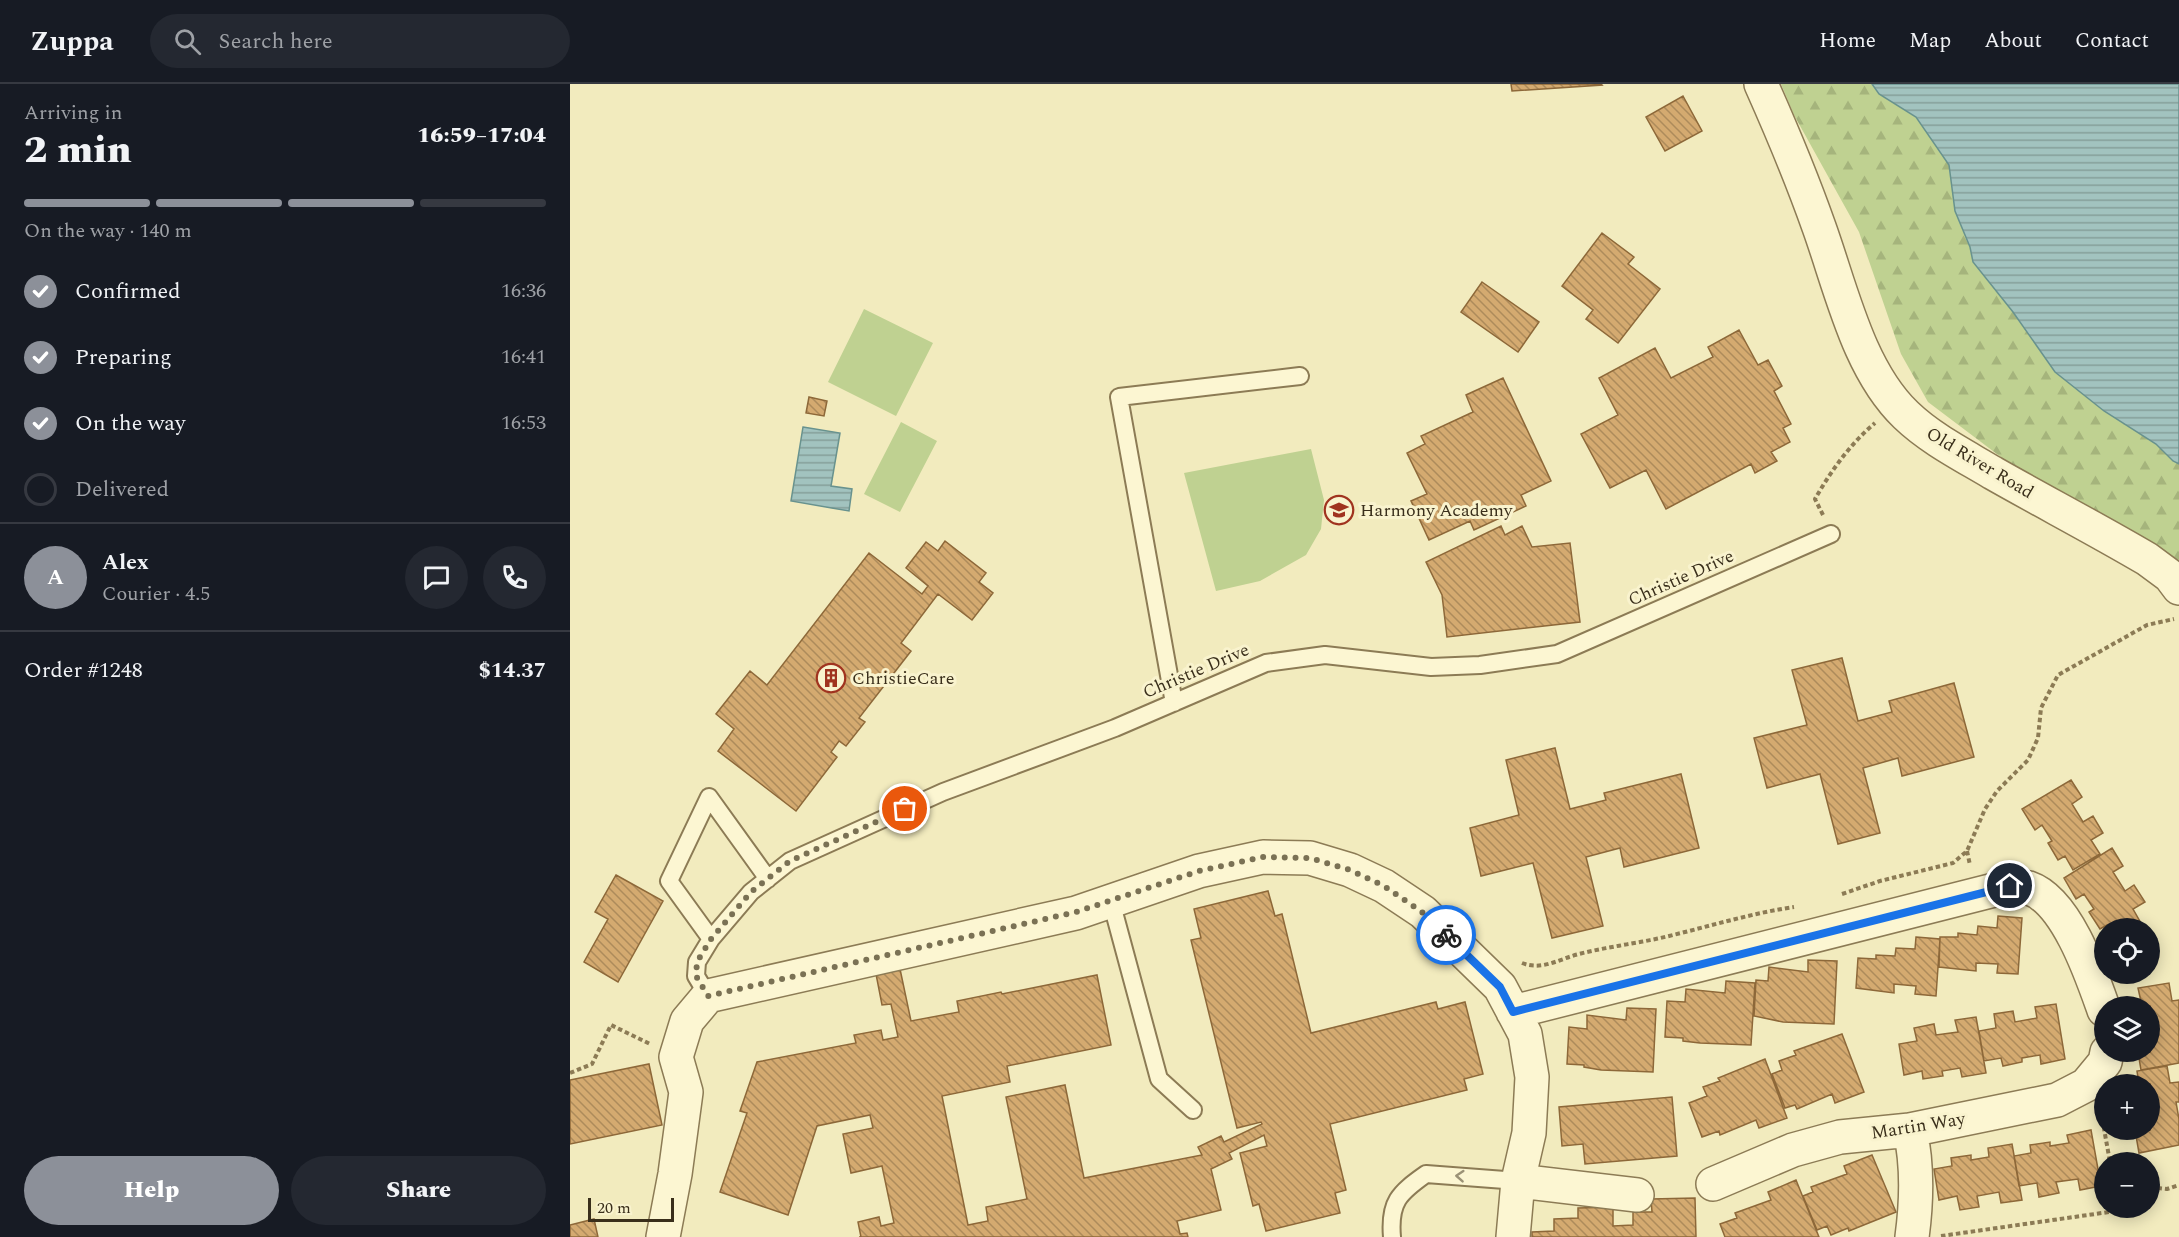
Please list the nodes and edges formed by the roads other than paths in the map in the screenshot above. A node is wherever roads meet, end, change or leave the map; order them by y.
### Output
1 (1761, 84) edge
2 (1300, 376) dead end
3 (1831, 534) road end
4 (2179, 588) edge
5 (1174, 703) junction
6 (768, 879) junction
7 (1111, 901) junction
8 (711, 939) junction
9 (708, 996) junction
10 (2099, 996) edge
11 (1513, 1012) junction
12 (2105, 1062) edge
13 (1193, 1110) dead end
14 (1910, 1130) junction
15 (1518, 1181) junction
16 (1713, 1184) dead end
17 (1637, 1195) dead end
18 (1926, 1236) edge
19 (663, 1237) edge
20 (1392, 1237) edge
21 (1513, 1237) edge

1 - 4 street, Old River Road
2 - 5 lane
3 - 5 lane, Christie Drive
5 - 6 lane, Christie Drive
6 - 8 lane, Christie Drive
6 - 8 lane
7 - 9 street
7 - 11 street
7 - 13 lane
8 - 9 lane, Christie Drive
9 - 19 street
10 - 11 street
11 - 15 street
12 - 14 street, Martin Way
14 - 16 street, Martin Way
14 - 18 street
15 - 17 street
15 -> 20 lane
15 - 21 street

